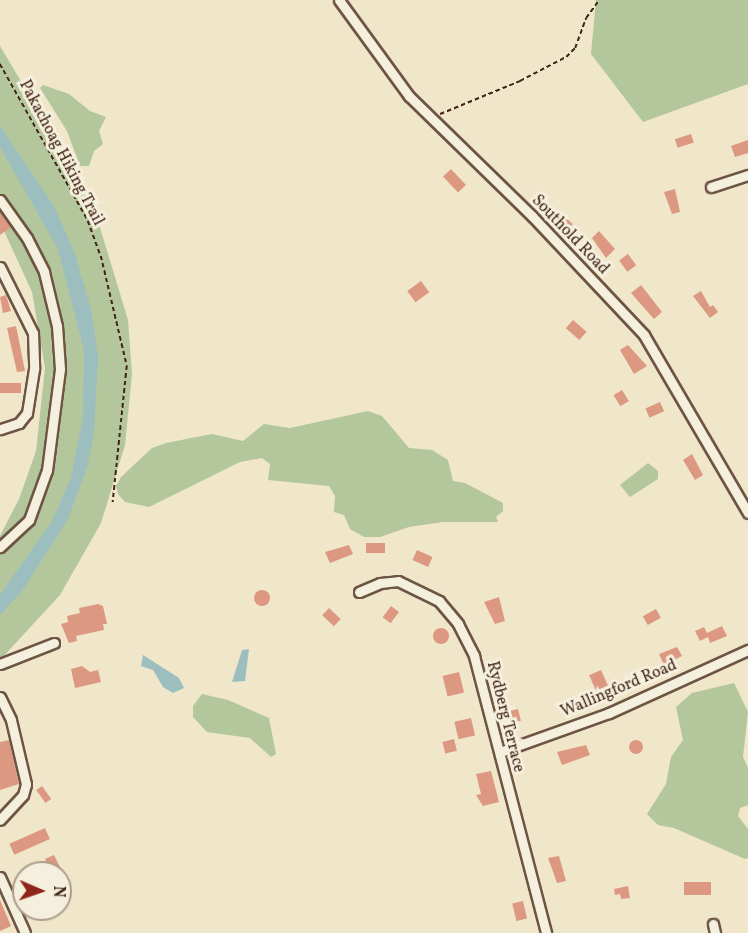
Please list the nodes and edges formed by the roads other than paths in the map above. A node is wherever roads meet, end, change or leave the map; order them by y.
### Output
1 (339, 0) edge
2 (748, 175) edge
3 (711, 187) dead end
4 (0, 200) edge
5 (0, 267) edge
6 (0, 429) edge
7 (748, 513) edge
8 (0, 547) edge
9 (359, 592) dead end
10 (54, 643) dead end
11 (748, 650) edge
12 (0, 664) edge
13 (0, 697) edge
14 (500, 752) junction
15 (0, 820) edge
16 (0, 877) edge
17 (25, 933) edge
18 (546, 933) edge

1 - 7 street, Southold Road
2 - 3 street
4 - 8 street
5 - 6 street
9 - 14 street, Rydberg Terrace
10 - 12 street
11 - 14 street, Wallingford Road
13 - 15 street
14 - 18 street, Rydberg Terrace
16 - 17 street

